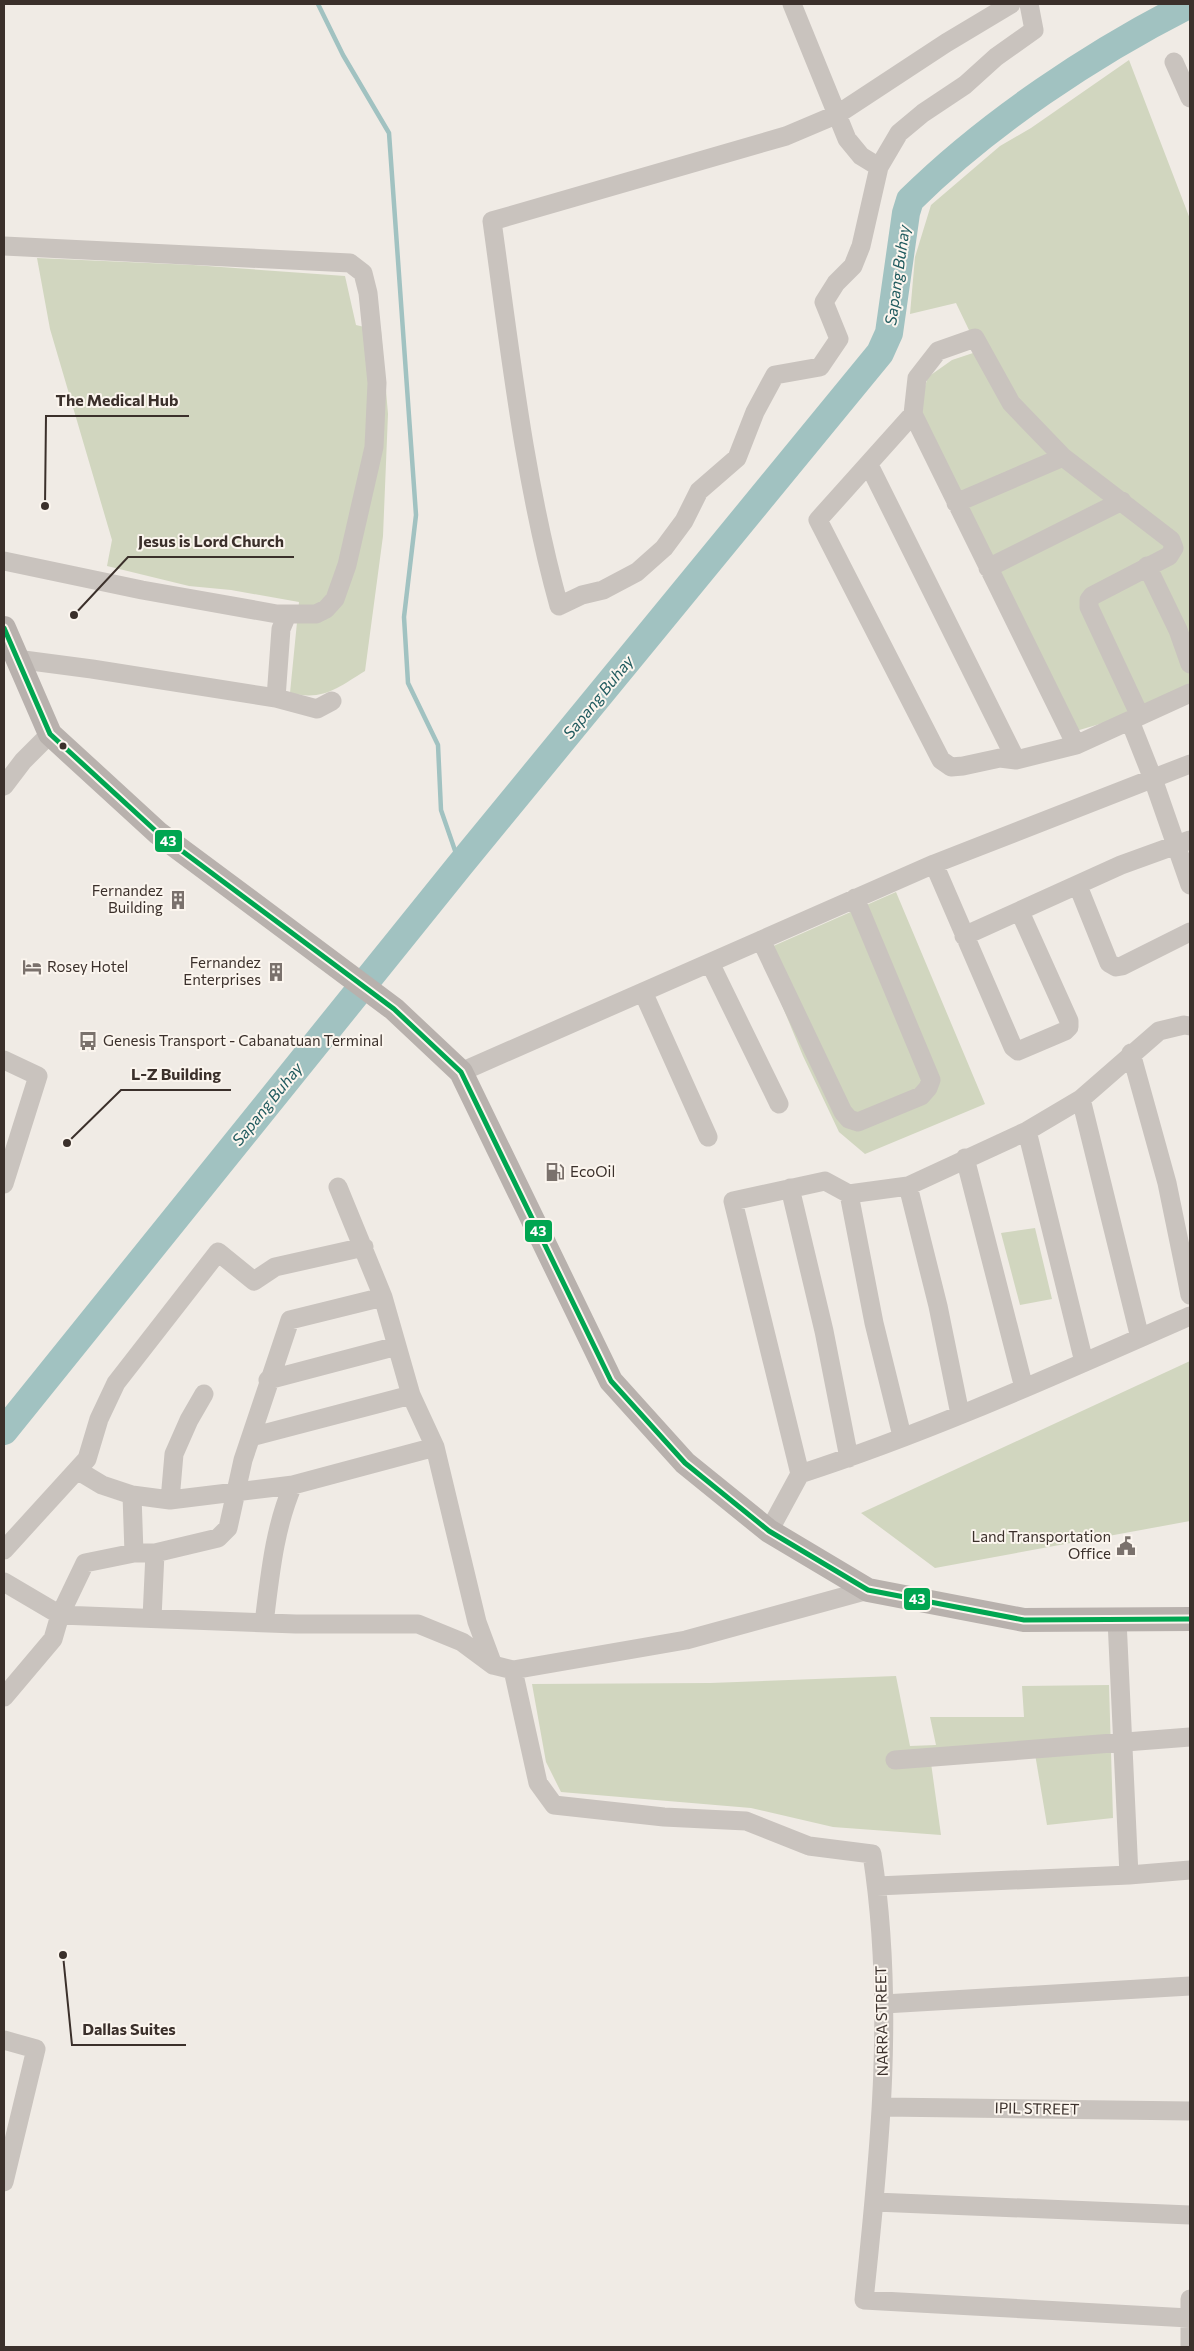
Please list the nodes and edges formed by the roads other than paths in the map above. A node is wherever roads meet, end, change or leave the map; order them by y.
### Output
1 (792, 4) edge
2 (1011, 4) edge
3 (1030, 4) edge
4 (1174, 62) dead end
5 (1190, 98) edge
6 (838, 114) junction
7 (879, 167) junction
8 (4, 246) edge
9 (913, 414) junction
10 (1063, 457) junction
11 (869, 465) junction
12 (1122, 501) junction
13 (956, 503) junction
14 (4, 561) edge
15 (1147, 566) junction
16 (988, 568) junction
17 (286, 616) junction
18 (4, 628) edge
19 (1184, 628) edge
20 (16, 659) junction
21 (1190, 664) edge
22 (1190, 693) edge
23 (276, 698) junction
24 (332, 702) dead end
25 (1135, 719) junction
26 (50, 734) junction
27 (1076, 745) junction
28 (1016, 760) junction
29 (1190, 764) edge
30 (1154, 779) junction
31 (4, 786) edge
32 (1183, 843) edge
33 (934, 864) junction
34 (1190, 885) edge
35 (1078, 886) junction
36 (855, 898) junction
37 (1020, 912) junction
38 (1190, 932) edge
39 (964, 936) junction
40 (762, 940) junction
41 (710, 962) junction
42 (643, 992) junction
43 (1190, 1026) edge
44 (1131, 1053) junction
45 (4, 1060) edge
46 (461, 1072) junction
47 (1081, 1099) junction
48 (779, 1104) dead end
49 (1027, 1130) junction
50 (708, 1136) dead end
51 (965, 1158) junction
52 (4, 1184) edge
53 (908, 1186) junction
54 (338, 1187) dead end
55 (790, 1188) junction
56 (849, 1194) junction
57 (364, 1247) junction
58 (1190, 1295) edge
59 (383, 1297) junction
60 (1190, 1316) edge
61 (1140, 1338) junction
62 (397, 1346) junction
63 (1084, 1362) junction
64 (268, 1380) junction
65 (1024, 1388) junction
66 (204, 1394) dead end
67 (412, 1395) junction
68 (960, 1414) junction
69 (902, 1436) junction
70 (251, 1437) junction
71 (435, 1447) junction
72 (850, 1458) junction
73 (77, 1470) junction
74 (800, 1474) junction
75 (293, 1485) junction
76 (237, 1493) junction
77 (132, 1495) junction
78 (170, 1500) junction
79 (769, 1531) junction
80 (4, 1550) edge
81 (134, 1553) junction
82 (155, 1553) junction
83 (6, 1589) edge
84 (868, 1590) junction
85 (60, 1615) junction
86 (152, 1618) junction
87 (1117, 1620) junction
88 (1190, 1620) edge
89 (264, 1623) junction
90 (493, 1666) junction
91 (513, 1670) junction
92 (4, 1697) edge
93 (1190, 1737) edge
94 (1123, 1743) junction
95 (895, 1760) dead end
96 (1190, 1870) edge
97 (1129, 1875) junction
98 (877, 1886) junction
99 (1190, 1986) edge
100 (884, 2004) junction
101 (4, 2040) edge
102 (883, 2107) junction
103 (1190, 2111) edge
104 (4, 2182) edge
105 (875, 2202) junction
106 (1190, 2215) edge
107 (1190, 2299) edge
108 (1189, 2318) junction
109 (1190, 2347) edge

1 - 6 street
2 - 6 street
3 - 7 street
4 - 5 street
6 - 7 street
6 - 7 street
8 - 17 street
9 - 10 street
9 - 11 street
9 - 13 street
10 - 12 street
10 - 13 street
11 - 28 street
11 - 28 street
12 - 15 street
12 - 16 street
13 - 16 street
14 - 17 street
15 - 19 street
15 - 25 street
16 - 27 street
17 - 23 street
18 - 20 main road
19 - 21 street
20 - 23 street
20 - 26 main road
22 - 25 street
23 - 24 street
25 - 27 street
25 - 30 street
26 - 31 street
26 - 46 main road
27 - 28 street
29 - 30 street
30 - 32 street
30 - 33 street
32 - 34 street
32 - 35 street
33 - 36 street
33 - 39 street
35 - 37 street
35 - 38 street
36 - 40 street
36 - 40 street
37 - 39 street
37 - 39 street
40 - 41 street
41 - 42 street
41 - 48 street
42 - 46 street
42 - 50 street
43 - 44 street
44 - 47 street
44 - 58 street
45 - 52 street
46 - 79 main road
47 - 49 street
47 - 61 street
49 - 51 street
49 - 63 street
51 - 53 street
51 - 65 street
53 - 56 street
53 - 68 street
54 - 57 street
55 - 56 street
55 - 72 street
55 - 74 street
56 - 69 street
57 - 59 street
57 - 73 street
59 - 62 street
59 - 64 street
60 - 61 street
61 - 63 street
62 - 64 street
62 - 67 street
63 - 65 street
64 - 70 street
65 - 68 street
66 - 78 street
67 - 70 street
67 - 71 street
68 - 69 street
69 - 72 street
70 - 76 street
71 - 75 street
71 - 90 street
72 - 74 street
73 - 77 street
73 - 80 street
74 - 79 street
75 - 76 street
75 - 89 street
76 - 78 street
76 - 82 street
77 - 78 street
77 - 81 street
79 - 84 main road
81 - 82 street
81 - 85 street
82 - 86 street
83 - 85 street
84 - 87 main road
84 - 91 street
85 - 86 street
85 - 92 street
86 - 89 street
87 - 88 main road
87 - 94 street
89 - 90 street
90 - 91 street
91 - 98 street, NARRA STREET
93 - 94 street
94 - 95 street
94 - 97 street
96 - 97 street
97 - 98 street
98 - 100 street, NARRA STREET
99 - 100 street
100 - 102 street, NARRA STREET
101 - 104 street
102 - 103 street, IPIL STREET
102 - 105 street, NARRA STREET
105 - 106 street
105 - 108 street, NARRA STREET
107 - 108 street
108 - 109 street

